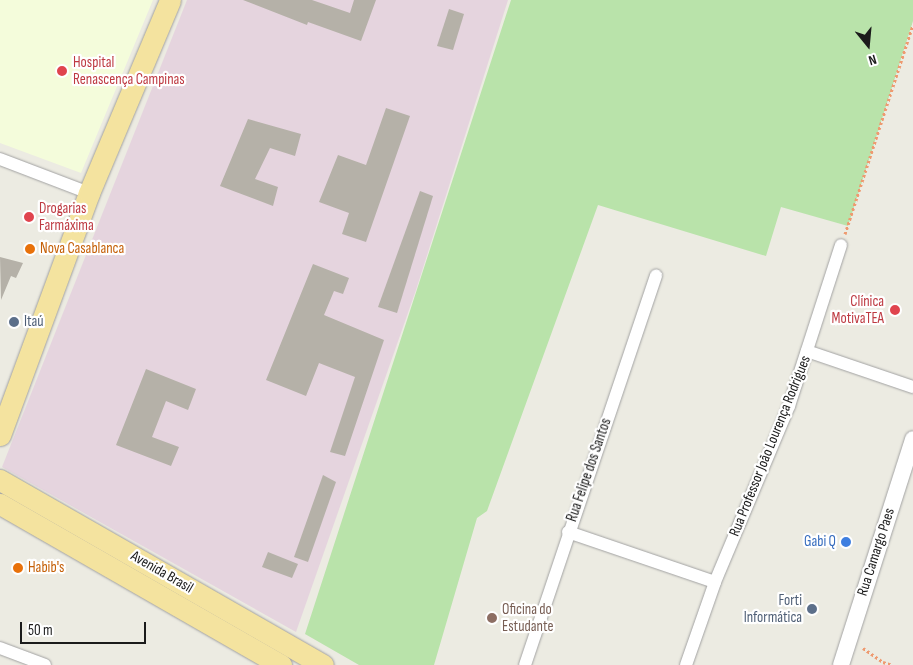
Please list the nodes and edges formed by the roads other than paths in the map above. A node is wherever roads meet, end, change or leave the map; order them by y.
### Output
1 (170, 0) edge
2 (0, 159) edge
3 (90, 193) junction
4 (841, 244) road end
5 (656, 275) dead end
6 (807, 351) junction
7 (913, 387) edge
8 (0, 435) edge
9 (913, 439) edge
10 (0, 480) edge
11 (0, 504) edge
12 (568, 532) junction
13 (715, 582) junction
14 (0, 648) edge
15 (45, 665) edge
16 (281, 665) edge
17 (323, 665) edge
18 (525, 665) edge
19 (686, 665) edge
20 (841, 665) edge

1 - 3 main road
2 - 3 street
3 - 8 main road
4 - 6 street, Rua Professor João Lourença Rodrigues
5 - 12 street, Rua Felipe dos Santos
6 - 7 street
6 - 13 street, Rua Professor João Lourença Rodrigues
9 - 20 street, Rua Camargo Paes
10 - 17 main road, Avenida Brasil
11 - 16 main road, Avenida Brasil
12 - 13 street
12 - 18 street, Rua Felipe dos Santos
13 - 19 street, Rua Professor João Lourença Rodrigues
14 - 15 street

